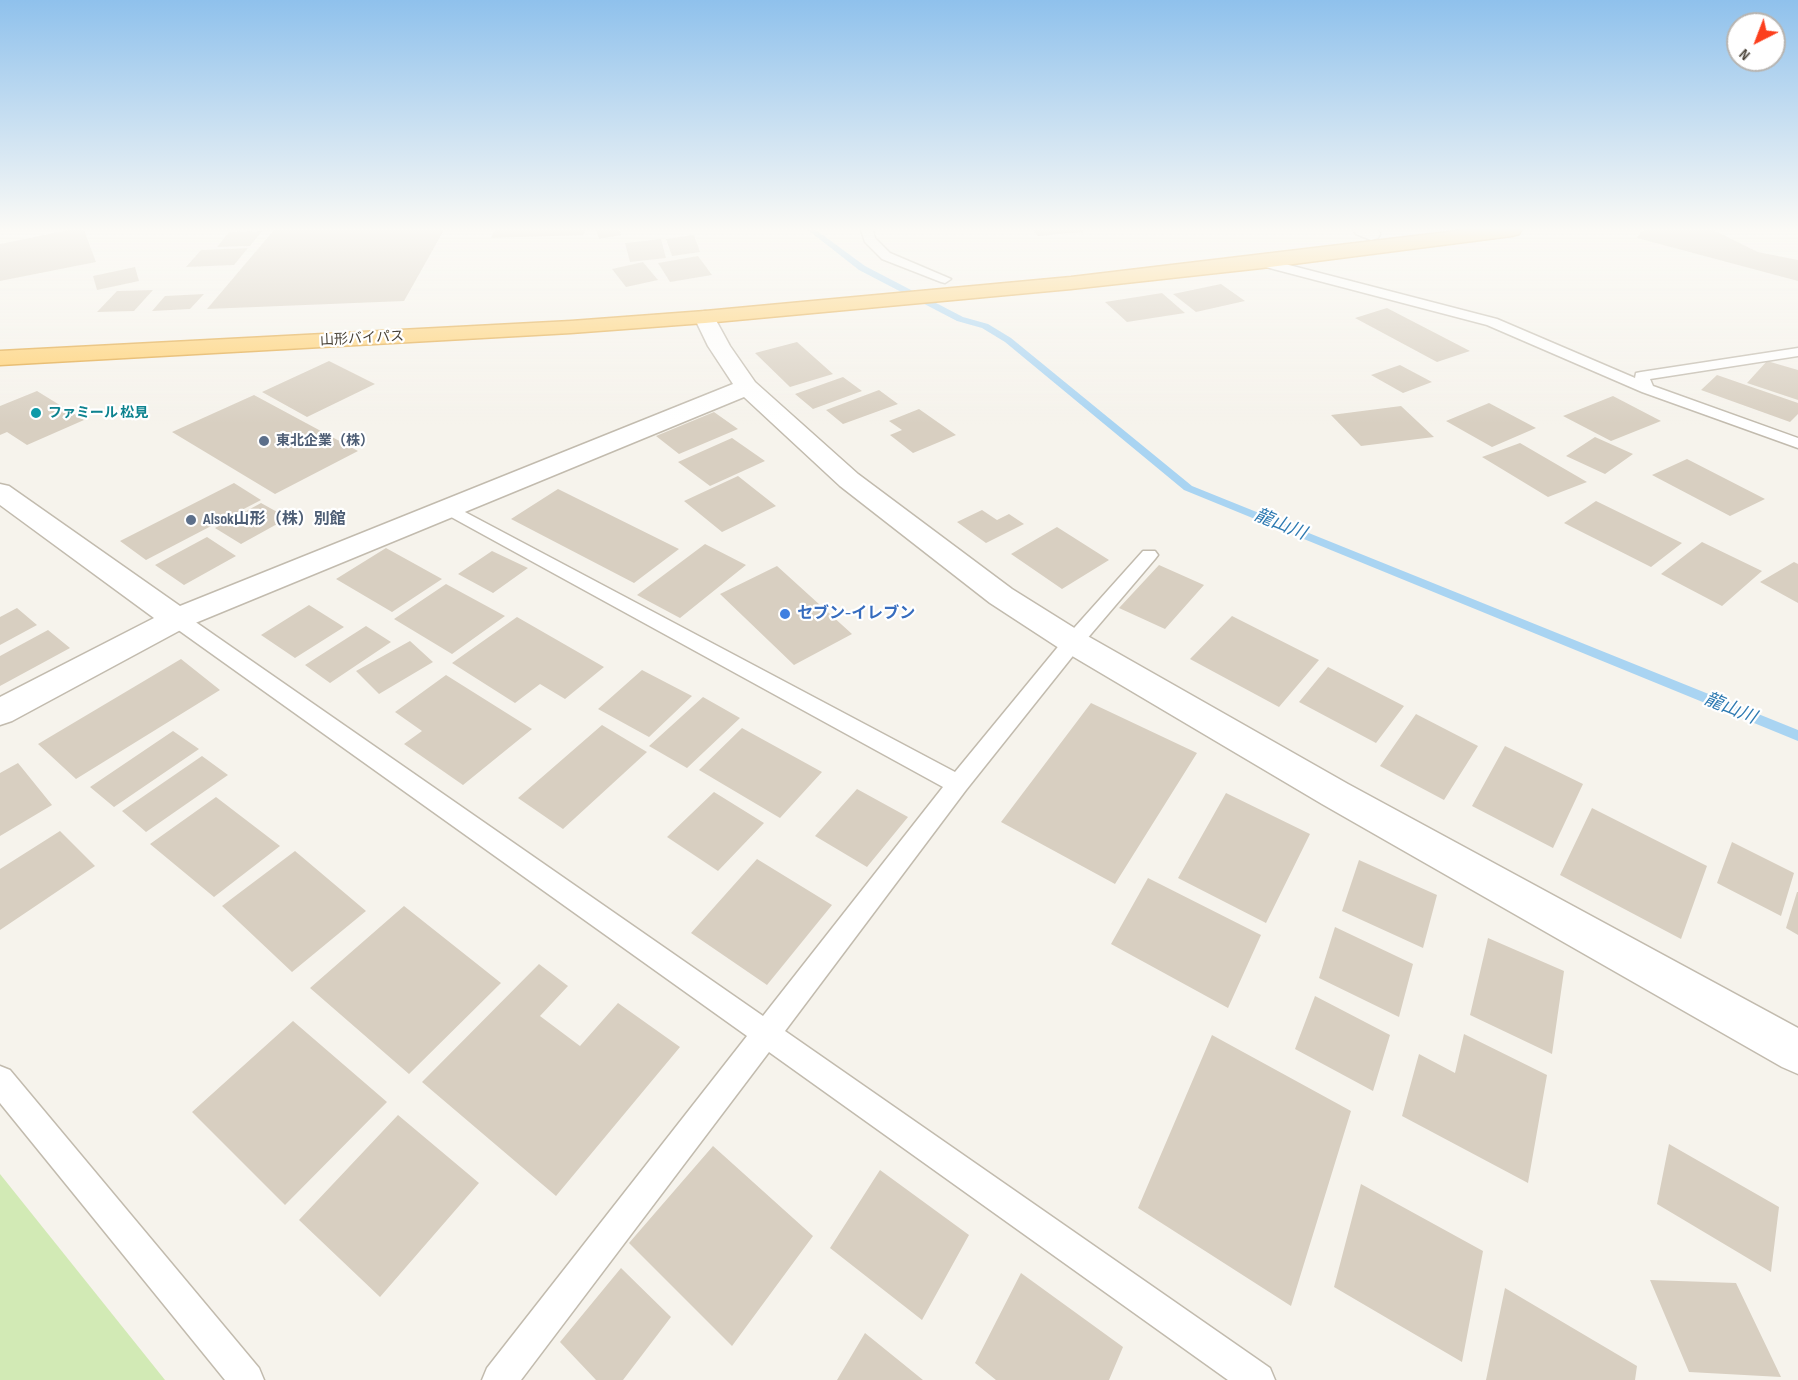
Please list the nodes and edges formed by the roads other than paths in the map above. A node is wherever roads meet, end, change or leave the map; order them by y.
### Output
1 (863, 294) edge
2 (1386, 294) edge
3 (797, 300) junction
4 (705, 316) junction
5 (41, 336) dead end
6 (1798, 352) edge
7 (0, 358) edge
8 (747, 387) junction
9 (1647, 389) junction
10 (1798, 443) edge
11 (0, 492) edge
12 (448, 508) junction
13 (1149, 555) dead end
14 (177, 619) junction
15 (1073, 642) junction
16 (0, 712) edge
17 (958, 784) junction
18 (766, 1035) junction
19 (1798, 1052) edge
20 (0, 1080) edge
21 (247, 1380) edge
22 (499, 1380) edge
23 (1258, 1380) edge

1 - 3 highway, 山形バイパス
2 - 9 lane
3 - 4 highway, 山形バイパス
3 - 5 highway, 山形バイパス
4 - 7 highway, 山形バイパス
4 - 8 street
6 - 9 lane
8 - 12 street
8 - 15 street
9 - 10 lane
11 - 14 street
12 - 14 street
12 - 17 lane
13 - 15 lane
14 - 16 street
14 - 18 lane
15 - 17 lane
15 - 19 street
17 - 18 lane
18 - 22 lane
18 - 23 lane
20 - 21 lane

